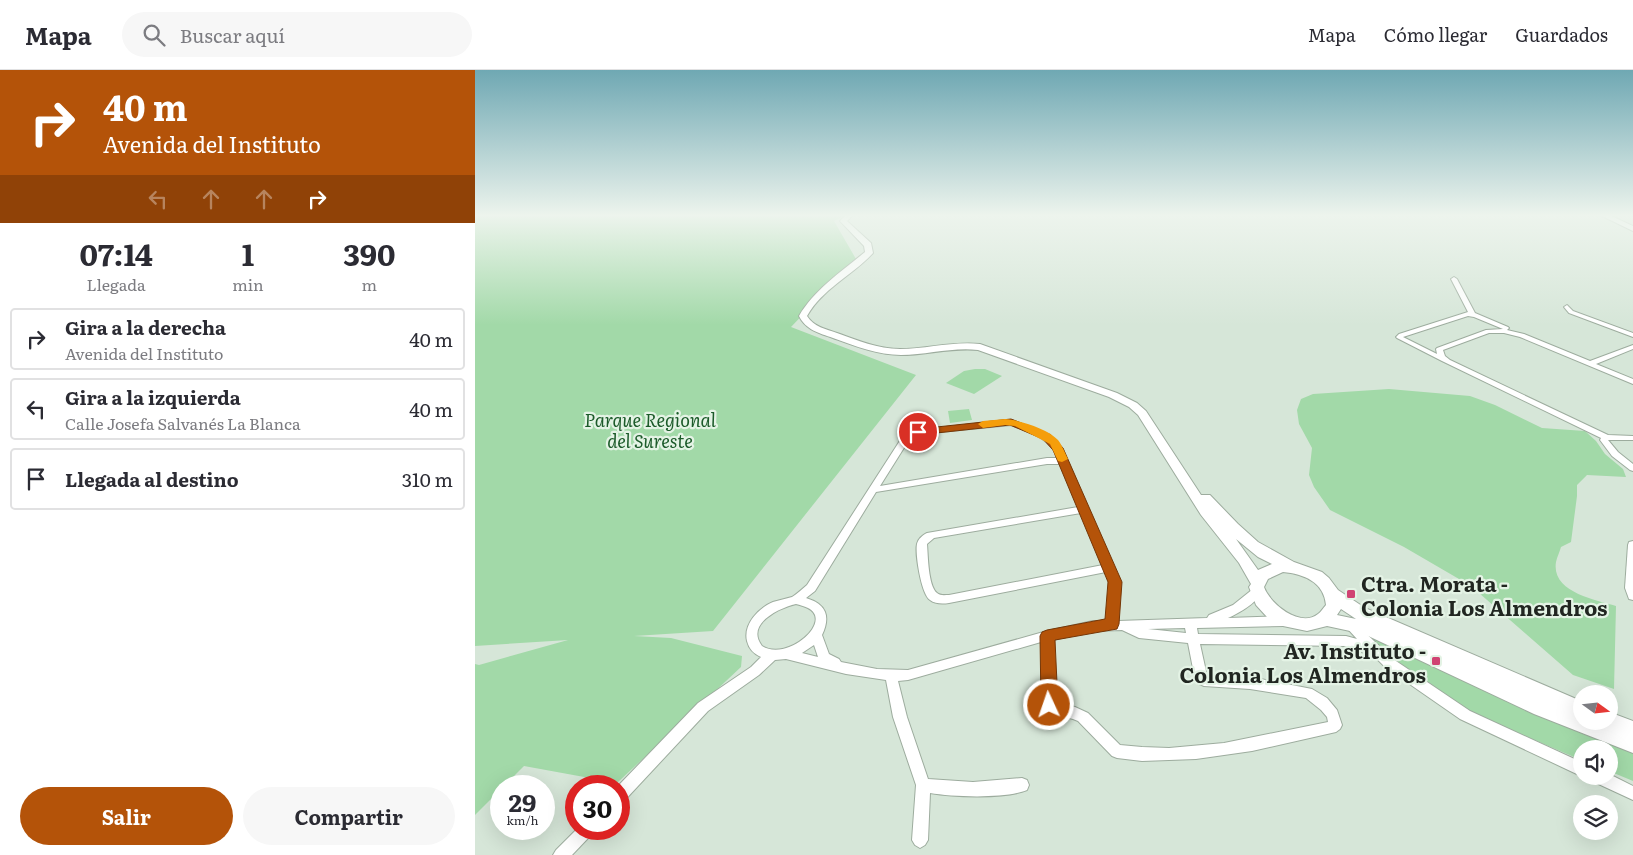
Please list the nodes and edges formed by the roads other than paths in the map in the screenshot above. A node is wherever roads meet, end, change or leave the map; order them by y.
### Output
1 (869, 252) edge
2 (1454, 279) dead end
3 (1567, 307) dead end
4 (1472, 314) junction
5 (1522, 335) junction
6 (1633, 336) edge
7 (1633, 347) edge
8 (1448, 361) junction
9 (1590, 364) junction
10 (1633, 382) edge
11 (1606, 437) junction
12 (1633, 438) edge
13 (1063, 461) junction
14 (1175, 462) junction
15 (1633, 468) edge
16 (873, 490) junction
17 (1083, 508) junction
18 (1633, 545) edge
19 (1292, 567) junction
20 (1108, 568) junction
21 (1257, 587) junction
22 (1332, 594) junction
23 (1633, 596) edge
24 (796, 600) junction
25 (1325, 619) junction
26 (1289, 621) junction
27 (1115, 624) junction
28 (1190, 624) junction
29 (1348, 624) junction
30 (816, 635) junction
31 (1047, 636) junction
32 (1193, 638) junction
33 (1378, 653) junction
34 (786, 654) junction
35 (771, 656) junction
36 (844, 668) junction
37 (891, 676) junction
38 (1573, 707) edge
39 (1618, 724) edge
40 (1633, 730) edge
41 (1633, 744) edge
42 (1573, 765) edge
43 (630, 784) edge
44 (1022, 785) dead end
45 (1616, 785) edge
46 (923, 786) junction
47 (1633, 793) edge
48 (576, 840) edge
49 (920, 840) dead end
50 (561, 855) edge

1 - 14 main road
2 - 4 street
3 - 6 street
4 - 5 street
4 - 8 street
5 - 8 street
5 - 9 street
7 - 9 street
8 - 11 street
9 - 10 street
11 - 12 street
11 - 15 street
13 - 16 street
13 - 16 street
13 - 17 street
14 - 19 main road
14 - 21 main road
16 - 24 street
17 - 20 street
17 - 20 street
18 - 23 street
19 - 21 main road
19 - 22 main road
20 - 27 street
21 - 26 main road
21 - 28 street
22 - 25 main road
22 - 38 main road
24 - 30 street
24 - 35 street
25 - 26 main road
25 - 29 main road
26 - 28 street
27 - 28 street
27 - 31 street
27 - 32 street
28 - 32 street
29 - 33 street
29 - 41 main road
30 - 34 street
30 - 36 street
31 - 32 street
31 - 37 street
32 - 33 street
33 - 42 street
34 - 35 street
34 - 36 street
35 - 43 street
36 - 37 street
37 - 46 street
39 - 40 main road
44 - 46 street
45 - 47 street
46 - 49 street
48 - 50 street

